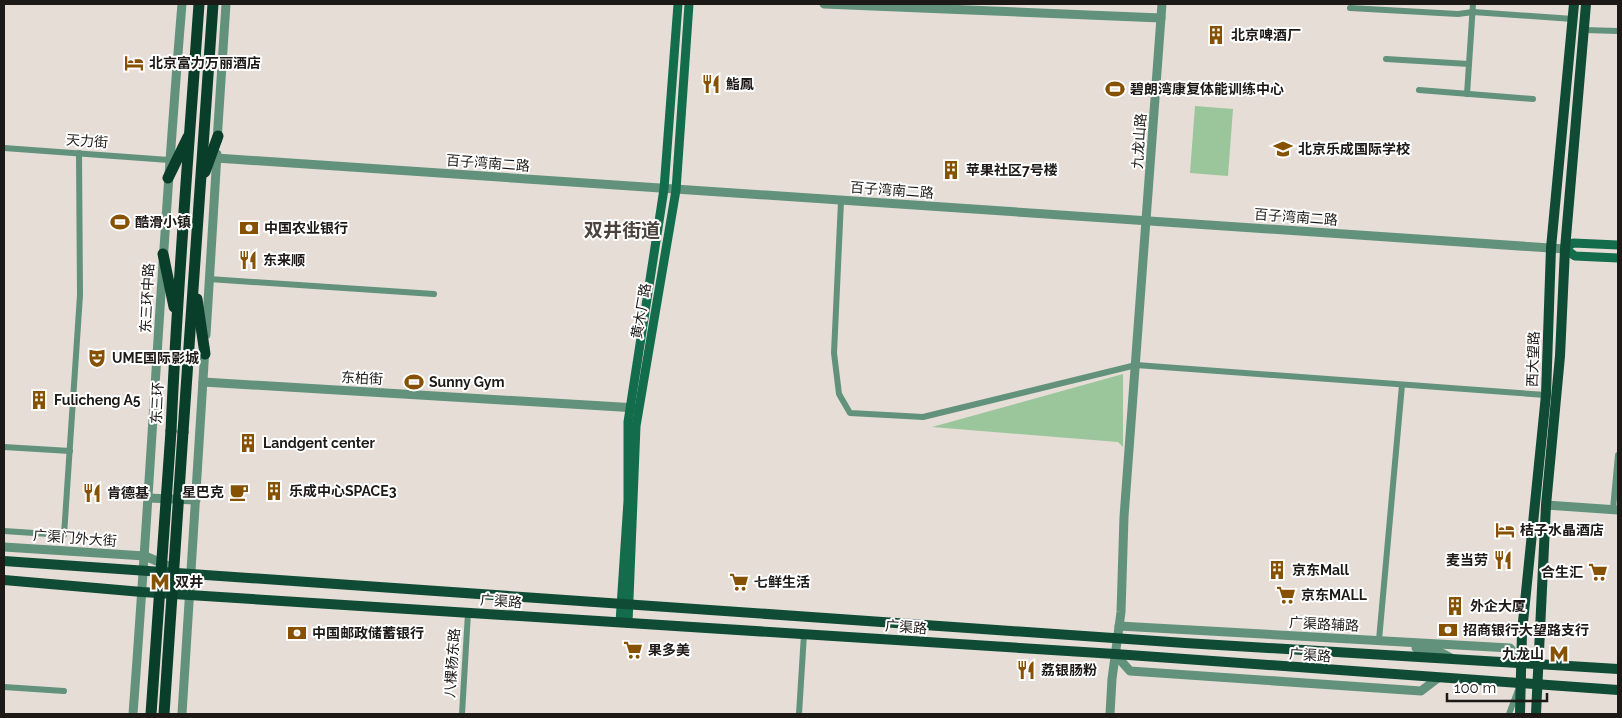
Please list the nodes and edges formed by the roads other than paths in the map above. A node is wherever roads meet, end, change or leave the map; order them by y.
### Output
1 (182, 4) edge
2 (199, 4) edge
3 (213, 4) edge
4 (226, 4) edge
5 (678, 4) edge
6 (690, 4) edge
7 (824, 4) edge
8 (1162, 4) edge
9 (1468, 4) edge
10 (1473, 4) edge
11 (1574, 4) edge
12 (1586, 4) edge
13 (1350, 8) dead end
14 (1473, 12) junction
15 (1161, 18) junction
16 (1572, 20) junction
17 (1584, 30) junction
18 (1618, 31) edge
19 (1386, 59) dead end
20 (1469, 64) junction
21 (1419, 90) dead end
22 (1467, 94) junction
23 (1533, 99) dead end
24 (191, 130) junction
25 (218, 136) junction
26 (4, 148) edge
27 (79, 153) junction
28 (216, 158) junction
29 (169, 160) junction
30 (168, 178) junction
31 (200, 188) junction
32 (664, 189) junction
33 (676, 190) junction
34 (841, 201) junction
35 (1147, 220) junction
36 (1618, 245) edge
37 (1551, 248) junction
38 (1565, 249) junction
39 (163, 254) junction
40 (1618, 258) edge
41 (194, 274) junction
42 (209, 278) junction
43 (434, 294) dead end
44 (176, 319) junction
45 (205, 354) junction
46 (1136, 365) junction
47 (203, 382) junction
48 (1402, 385) junction
49 (1546, 395) junction
50 (634, 408) junction
51 (4, 447) edge
52 (70, 451) junction
53 (1618, 455) edge
54 (1618, 472) edge
55 (148, 498) junction
56 (196, 500) junction
57 (1546, 505) junction
58 (1615, 509) edge
59 (4, 531) edge
60 (4, 547) edge
61 (145, 556) junction
62 (6, 560) edge
63 (144, 572) junction
64 (192, 575) junction
65 (4, 580) edge
66 (142, 592) junction
67 (191, 595) junction
68 (626, 605) junction
69 (468, 613) junction
70 (624, 622) junction
71 (1119, 626) junction
72 (804, 634) junction
73 (1117, 638) junction
74 (1379, 640) junction
75 (1399, 642) junction
76 (1114, 654) junction
77 (1451, 658) junction
78 (1521, 662) junction
79 (1540, 664) junction
80 (1618, 669) edge
81 (1438, 678) junction
82 (1520, 684) junction
83 (1538, 686) junction
84 (4, 687) edge
85 (1618, 690) edge
86 (64, 691) dead end
87 (133, 713) edge
88 (151, 714) edge
89 (162, 714) edge
90 (182, 714) edge
91 (462, 714) edge
92 (799, 714) edge
93 (1110, 714) edge
94 (1509, 714) edge
95 (1520, 714) edge
96 (1536, 714) edge

1 - 29 street, 东三环中路
2 - 24 highway, 东三环
3 - 31 highway, 东三环
4 - 25 street
5 - 32 main road, 黄木厂路
6 - 33 main road, 黄木厂路
7 - 15 street
8 - 15 street, 九龙山路
9 - 14 street
10 - 14 street
11 - 16 main road, 西大望路
12 - 17 main road, 西大望路
13 - 14 street
14 - 16 street
14 - 20 street
15 - 35 street, 九龙山路
16 - 37 main road, 西大望路
17 - 18 street
17 - 38 main road, 西大望路
19 - 20 street
20 - 22 street
21 - 22 street
22 - 23 street
24 - 30 highway
24 - 44 highway, 东三环
25 - 28 street
25 - 31 highway
26 - 27 street, 天力街
27 - 29 street, 天力街
27 - 52 street
28 - 32 street, 百子湾南二路
28 - 42 street
29 - 30 street, 东三环中路
30 - 39 street, 东三环中路
31 - 41 highway, 东三环
32 - 33 street, 百子湾南二路
32 - 50 main road, 黄木厂路
33 - 34 street, 百子湾南二路
33 - 50 main road, 黄木厂路
34 - 35 street, 百子湾南二路
34 - 46 street
35 - 37 street, 百子湾南二路
35 - 46 street, 九龙山路
36 - 38 main road
37 - 38 street, 百子湾南二路
37 - 49 main road, 西大望路
38 - 40 main road
38 - 57 main road, 西大望路
39 - 44 highway
39 - 55 street, 东三环中路
41 - 45 highway
41 - 89 highway, 东三环, bridge
42 - 43 street
42 - 45 street
44 - 88 highway, 东三环, bridge
45 - 47 street
46 - 48 street
46 - 71 street, 九龙山路
47 - 50 street, 东柏街
47 - 56 street
48 - 49 street
48 - 74 street
49 - 78 main road, 西大望路
50 - 68 main road, 黄木厂路
51 - 52 street
52 - 59 street
53 - 54 street
54 - 58 street
55 - 56 street
55 - 61 street, 东三环中路
56 - 64 street
57 - 58 street
57 - 79 main road, 西大望路
60 - 61 street, 广渠门外大街
61 - 63 street, 东三环中路
61 - 64 street, 广渠门外大街
62 - 63 main road, 广渠门外大街
63 - 64 main road, 广渠门外大街
63 - 66 street, 东三环中路
64 - 67 street
64 - 68 main road, 广渠路
65 - 66 main road
66 - 67 main road, 广渠路
66 - 87 street, 东三环中路
67 - 69 main road, 广渠路
67 - 90 street
68 - 70 main road, 黄木厂路
68 - 73 main road, 广渠路
69 - 70 main road, 广渠路
69 - 91 street, 八棵杨东路
70 - 72 main road, 广渠路
71 - 73 street, 九龙山路
71 - 74 street, 广渠路辅路
72 - 76 main road, 广渠路
72 - 92 street
73 - 76 street, 九龙山路
73 - 77 main road, 广渠路
74 - 75 street, 广渠路辅路
75 - 77 street
75 - 78 street, 广渠路辅路
76 - 81 main road, 广渠路
76 - 81 street
76 - 93 street, 九龙山路
77 - 78 main road, 广渠路
78 - 79 main road, 广渠路
78 - 82 main road, 西大望路
79 - 80 main road, 广渠路
79 - 83 main road, 西大望路
81 - 82 main road, 广渠路
82 - 83 main road, 广渠路
82 - 94 street
82 - 95 main road, 西大望路
83 - 85 main road, 广渠路
83 - 96 main road, 西大望路
84 - 86 street
87 - 89 street

